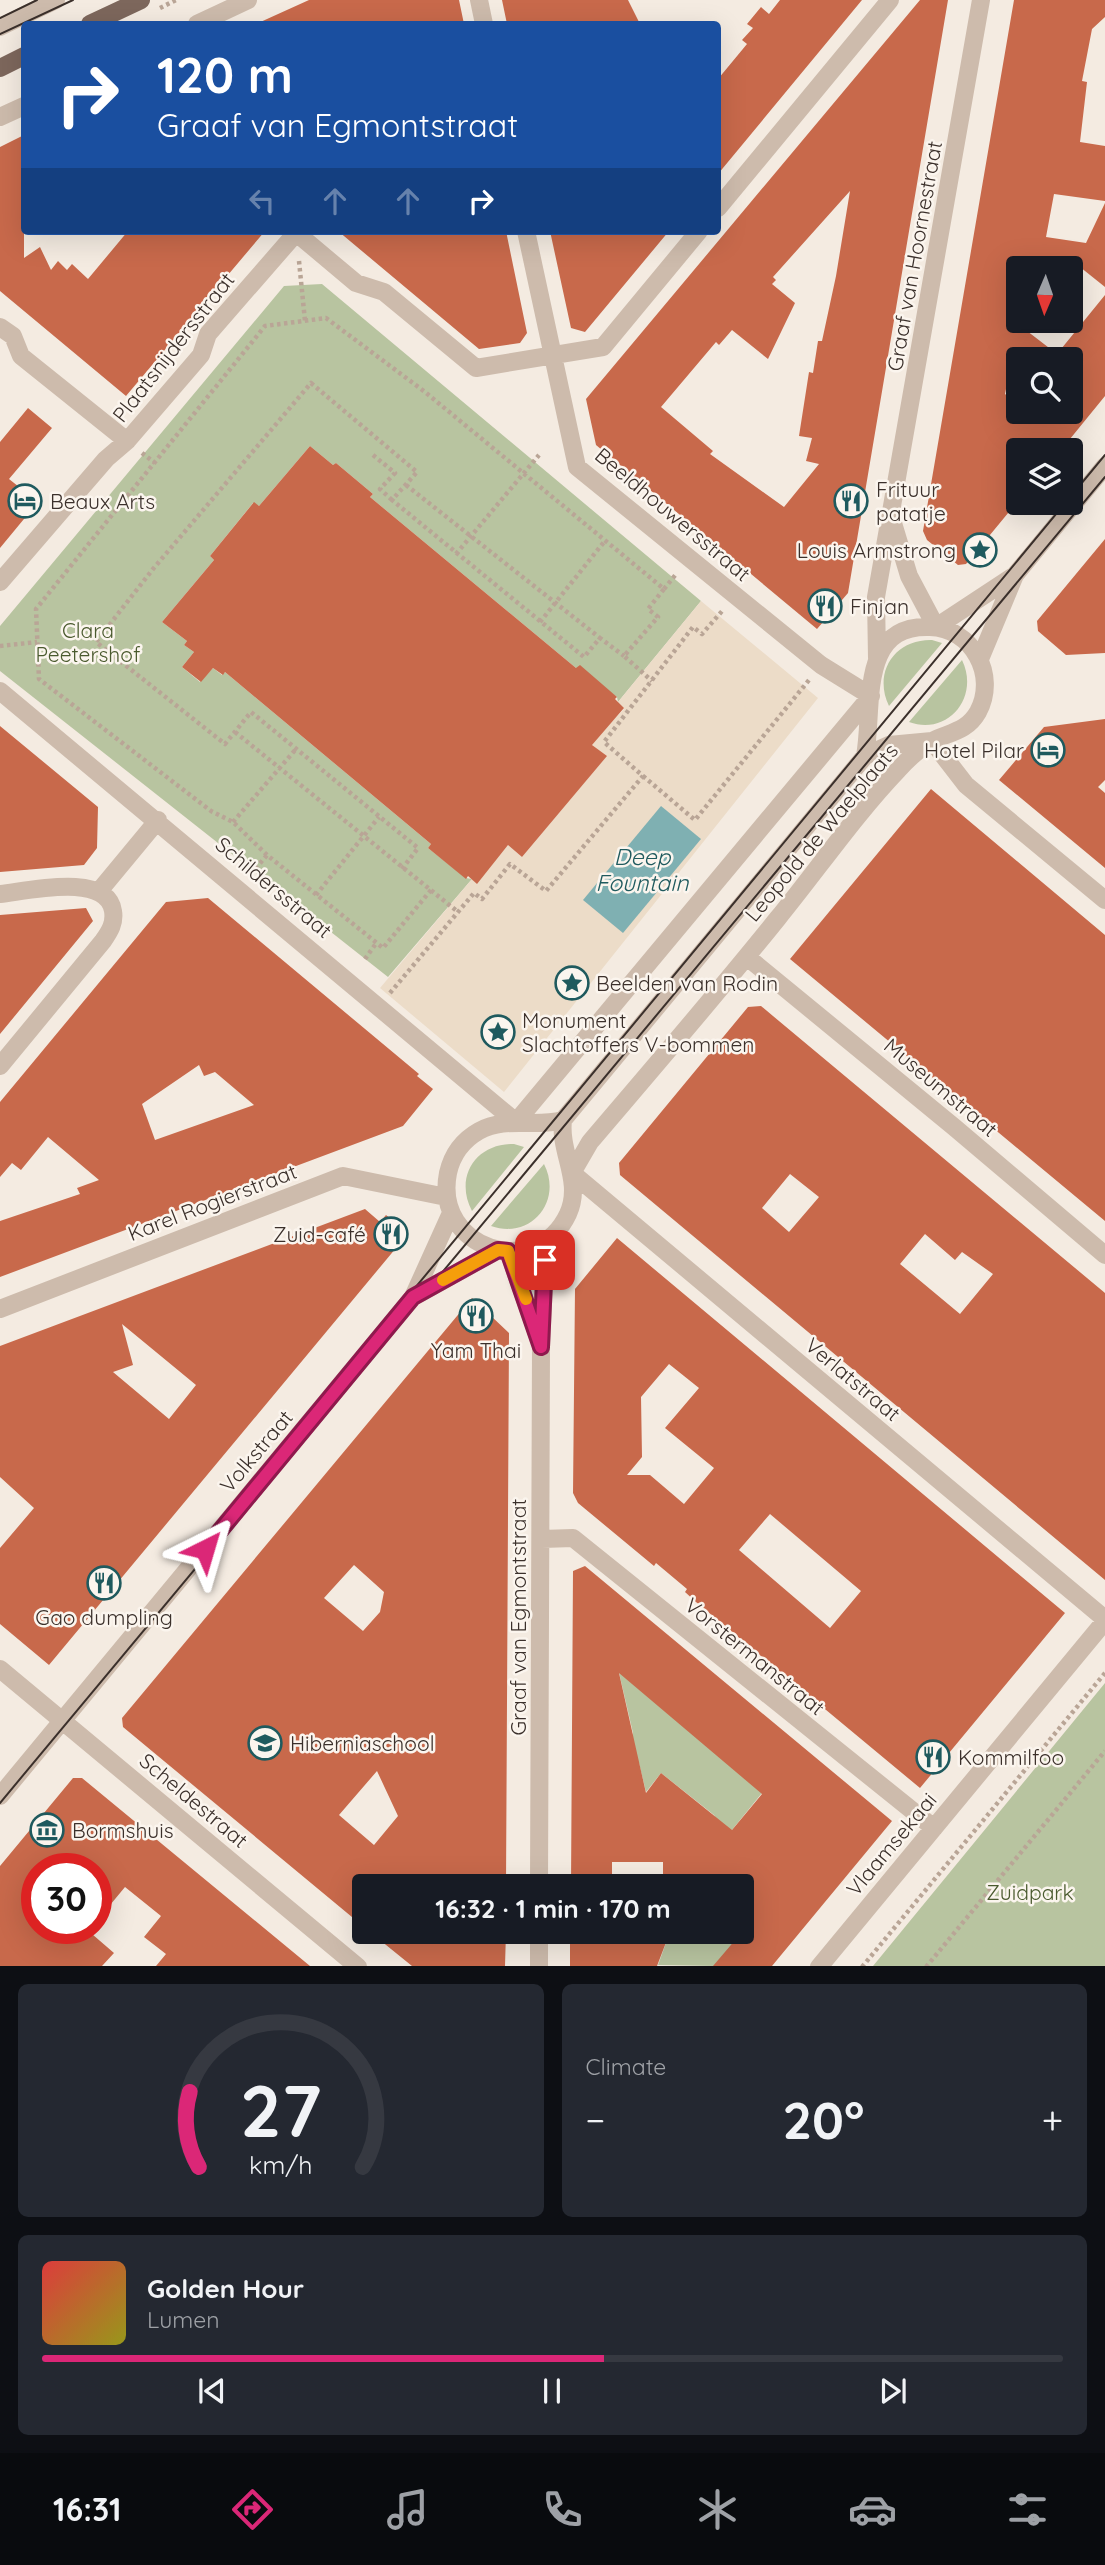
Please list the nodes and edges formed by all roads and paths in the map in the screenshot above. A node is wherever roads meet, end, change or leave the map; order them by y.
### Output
1 (56, 0) edge
2 (141, 0) edge
3 (248, 0) edge
4 (480, 0) edge
5 (890, 0) edge
6 (981, 0) edge
7 (96, 21) edge
8 (203, 21) edge
9 (484, 21) edge
10 (0, 27) edge
11 (21, 58) edge
12 (0, 68) edge
13 (21, 107) edge
14 (0, 117) edge
15 (721, 204) edge
16 (292, 235) edge
17 (299, 235) edge
18 (527, 235) edge
19 (696, 235) edge
20 (301, 285) dead end
21 (305, 321) junction
22 (0, 327) edge
23 (551, 356) junction
24 (127, 442) junction
25 (373, 455) dead end
26 (539, 455) dead end
27 (1105, 466) edge
28 (523, 474) junction
29 (406, 485) junction
30 (393, 500) junction
31 (892, 520) junction
32 (470, 536) junction
33 (604, 542) junction
34 (456, 554) junction
35 (1015, 575) junction
36 (674, 578) dead end
37 (0, 582) edge
38 (664, 589) junction
39 (735, 596) junction
40 (555, 604) junction
41 (540, 622) junction
42 (936, 627) junction
43 (600, 638) junction
44 (37, 642) junction
45 (0, 646) edge
46 (624, 656) junction
47 (877, 658) junction
48 (980, 659) junction
49 (821, 665) junction
50 (652, 681) junction
51 (0, 691) edge
52 (871, 696) junction
53 (235, 732) junction
54 (932, 741) junction
55 (296, 749) junction
56 (865, 756) junction
57 (278, 768) junction
58 (643, 776) junction
59 (379, 817) junction
60 (158, 820) junction
61 (233, 822) junction
62 (362, 837) junction
63 (267, 855) junction
64 (402, 869) junction
65 (254, 871) dead end
66 (100, 890) junction
67 (430, 890) junction
68 (0, 894) edge
69 (316, 895) junction
70 (1105, 900) edge
71 (458, 912) junction
72 (377, 942) junction
73 (747, 957) junction
74 (365, 959) dead end
75 (380, 1006) junction
76 (0, 1066) edge
77 (563, 1120) junction
78 (516, 1122) junction
79 (572, 1173) junction
80 (449, 1205) junction
81 (546, 1240) junction
82 (503, 1250) junction
83 (1105, 1255) edge
84 (413, 1297) junction
85 (0, 1309) edge
86 (541, 1347) junction
87 (542, 1539) junction
88 (1105, 1620) edge
89 (0, 1669) edge
90 (1105, 1673) edge
91 (62, 1720) junction
92 (1105, 1751) edge
93 (0, 1796) edge
94 (934, 1828) junction
95 (539, 1874) edge
96 (539, 1944) edge
97 (358, 1966) edge
98 (539, 1966) edge
99 (819, 1966) edge
100 (862, 1966) edge
101 (926, 1966) edge

1 - 10 street
2 - 7 main road
3 - 8 street
4 - 9 street
5 - 15 street
6 - 31 street, Graaf van Hoornestraat
11 - 12 main road
13 - 14 street
16 - 24 street, Plaatsnijdersstraat
17 - 23 street
18 - 23 street, Beeldhouwersstraat
19 - 23 street
20 - 21 path
21 - 28 path
21 - 44 path
22 - 24 street
23 - 39 street, Beeldhouwersstraat
24 - 37 street, Plaatsnijdersstraat
25 - 30 path
26 - 28 path
27 - 35 street
28 - 32 path
28 - 33 path
29 - 30 path
29 - 32 path
29 - 53 path
30 - 34 path
31 - 42 street, Graaf van Hoornestraat
31 - 47 street, Graaf van Hoornestraat
32 - 34 path
32 - 40 path
33 - 38 path
33 - 40 path
34 - 41 path
35 - 42 street
35 - 48 street
36 - 38 path
38 - 46 path
39 - 49 street, Beeldhouwersstraat
39 - 50 path
40 - 41 path
40 - 43 path
41 - 43 path
42 - 47 street
42 - 48 street
43 - 46 path
44 - 45 path
44 - 61 path
46 - 50 path
47 - 52 street
48 - 54 street, Leopold de Waelplaats
49 - 52 street, Beeldhouwersstraat
49 - 58 path
50 - 58 path
51 - 60 street, Schildersstraat
52 - 56 street
52 - 78 street
53 - 55 path
53 - 57 path
54 - 56 street
54 - 70 street
54 - 73 street, Leopold de Waelplaats
55 - 57 path
55 - 59 path
56 - 77 street
57 - 61 path
57 - 62 path
58 - 71 path
59 - 62 path
59 - 64 path
60 - 66 street
60 - 75 street, Schildersstraat
61 - 63 path
62 - 64 path
62 - 69 path
63 - 65 path
63 - 69 path
64 - 67 path
66 - 68 street
66 - 76 street
67 - 71 path
67 - 72 path
69 - 72 path
71 - 75 path
72 - 74 path
73 - 79 street, Leopold de Waelplaats
73 - 83 street, Museumstraat
75 - 78 street, Schildersstraat
77 - 78 street
77 - 79 street
78 - 80 street
79 - 81 street, Leopold de Waelplaats
79 - 88 street, Verlatstraat
80 - 82 street
80 - 84 street, Volkstraat
80 - 85 street, Karel Rogierstraat
81 - 82 street
81 - 86 street, Graaf van Egmontstraat
82 - 84 street, Volkstraat
82 - 86 street, Graaf van Egmontstraat
84 - 91 street, Volkstraat
86 - 87 street, Graaf van Egmontstraat
87 - 94 street, Vorstermanstraat
87 - 95 street, Graaf van Egmontstraat
88 - 94 street, Vlaamsekaai
89 - 91 street, Scheldestraat
90 - 100 path
91 - 93 street, Volkstraat
91 - 97 street, Scheldestraat
92 - 101 path
94 - 99 street, Vlaamsekaai
96 - 98 street

